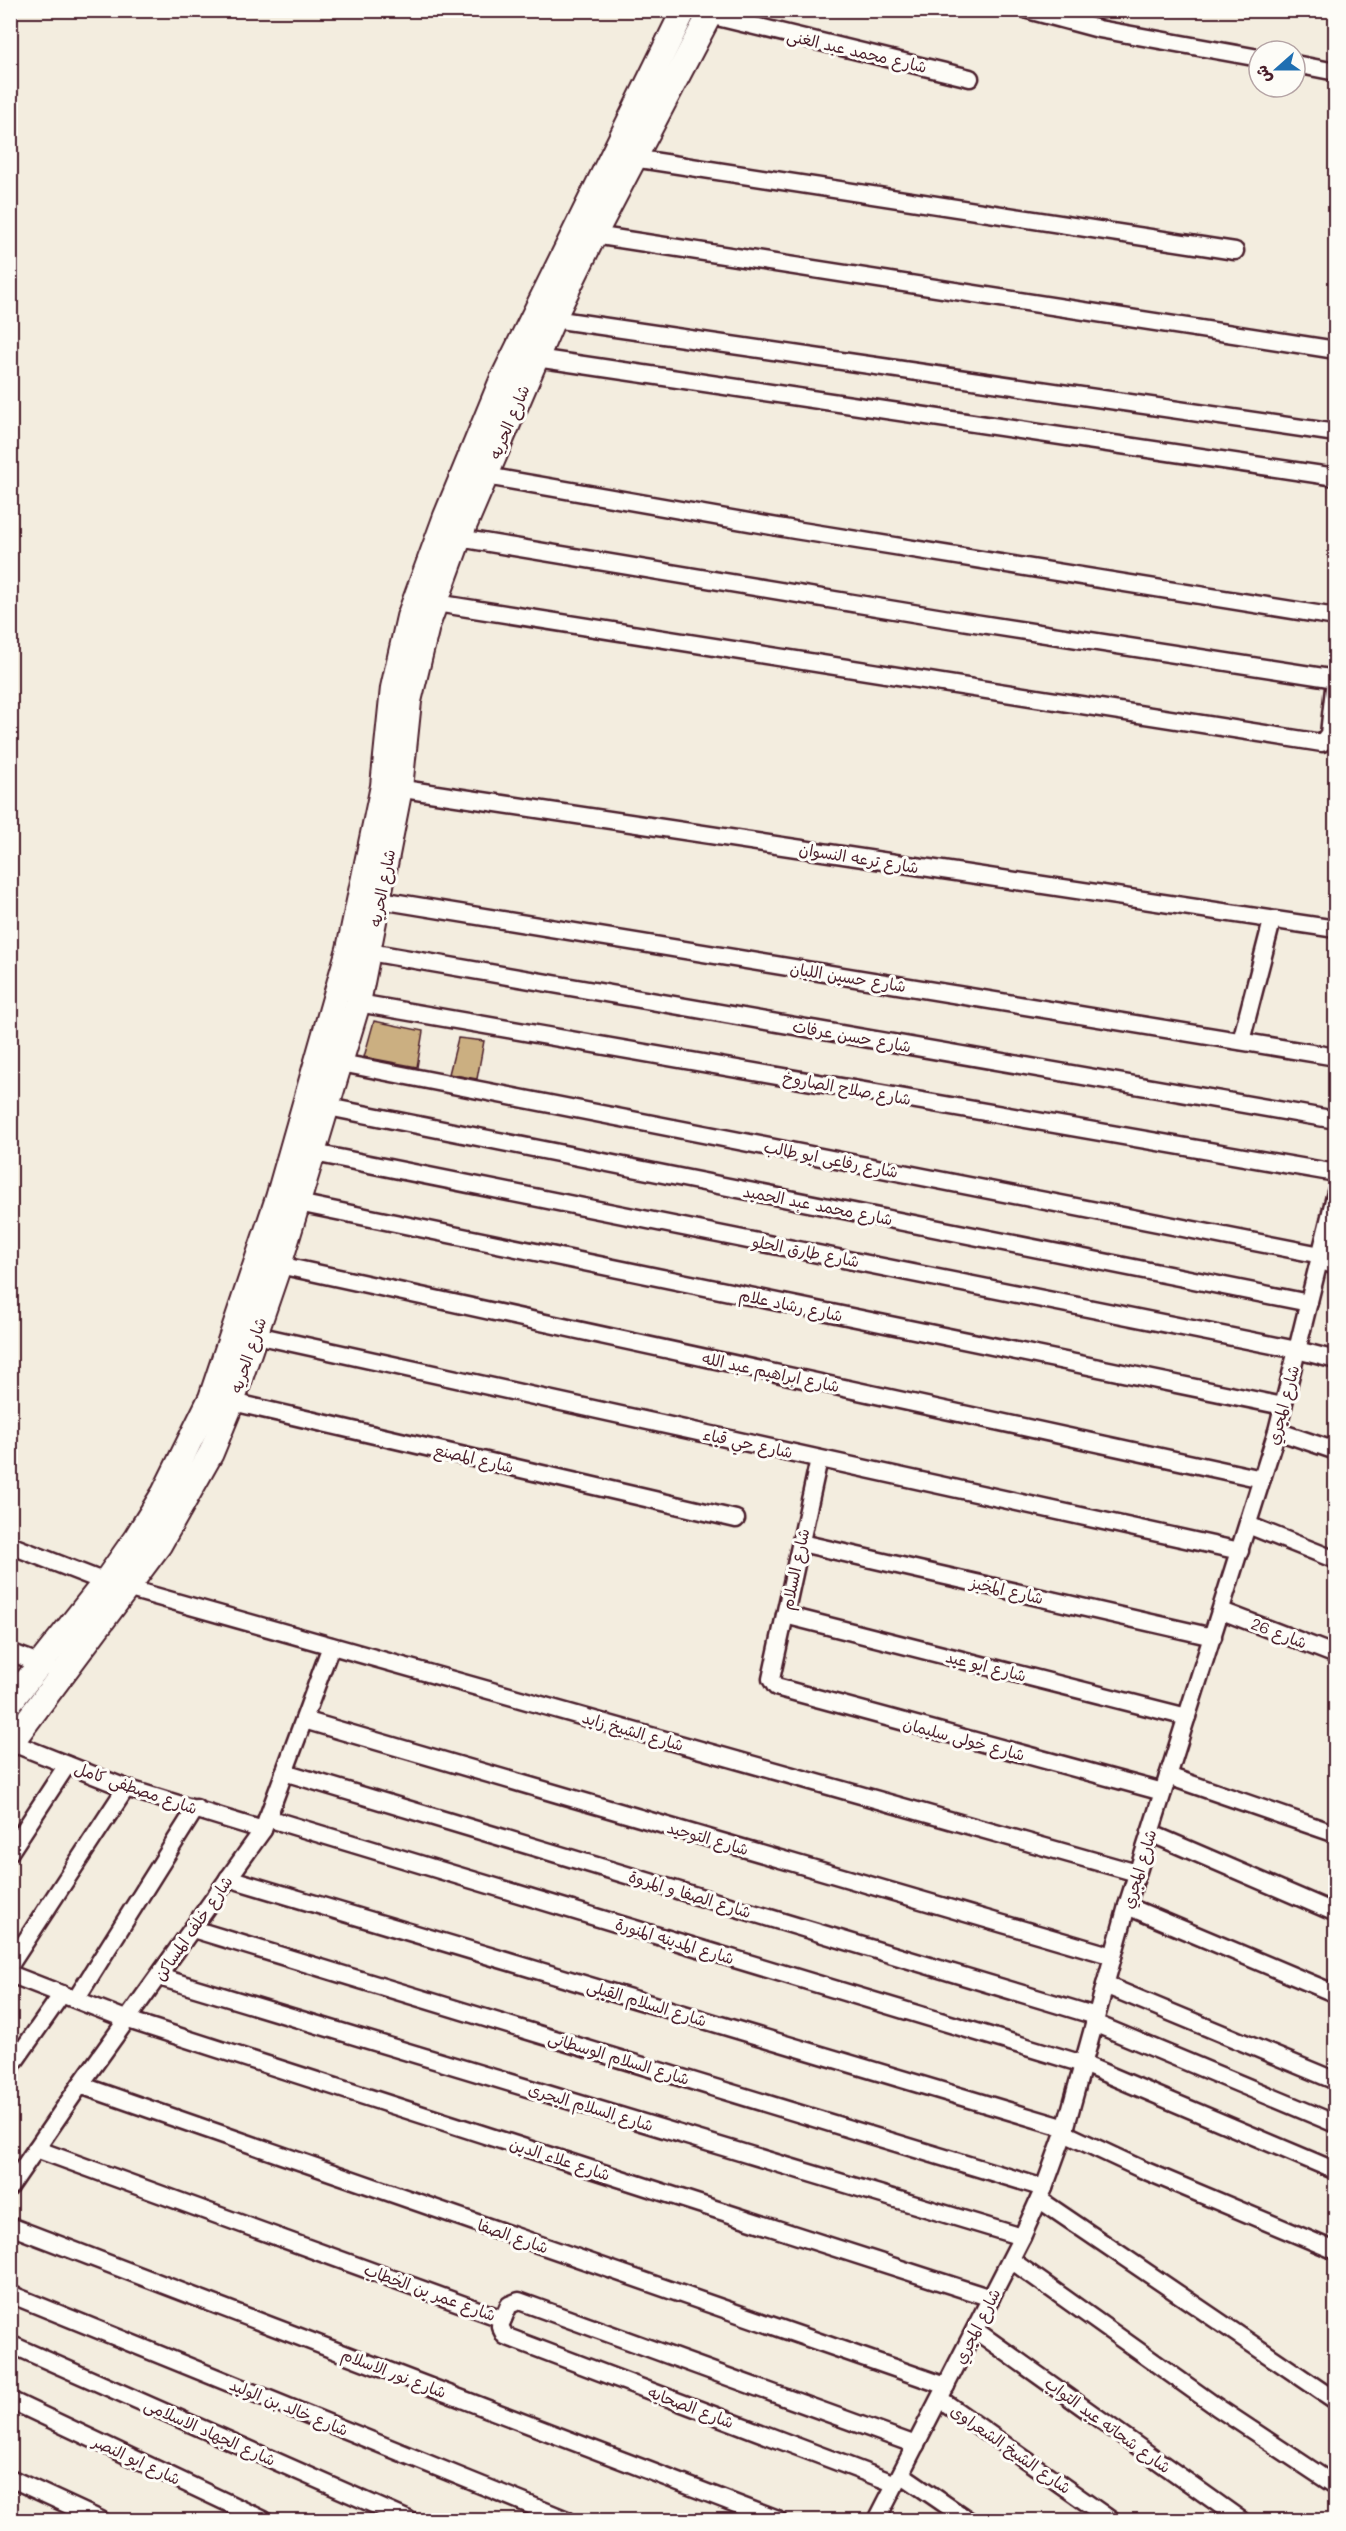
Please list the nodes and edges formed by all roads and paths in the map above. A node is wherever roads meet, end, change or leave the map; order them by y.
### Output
1 (684, 10) edge
2 (1028, 10) edge
3 (711, 13) edge
4 (681, 42) junction
5 (1247, 56) edge
6 (1307, 66) edge
7 (1335, 72) edge
8 (970, 78) dead end
9 (633, 158) junction
10 (594, 235) junction
11 (1235, 251) dead end
12 (553, 318) junction
13 (1335, 351) edge
14 (537, 358) junction
15 (1335, 433) edge
16 (486, 476) junction
17 (1335, 477) edge
18 (459, 538) junction
19 (436, 603) junction
20 (1335, 617) edge
21 (1335, 680) edge
22 (391, 787) junction
23 (371, 898) junction
24 (1272, 921) junction
25 (1335, 929) edge
26 (369, 952) junction
27 (358, 1003) junction
28 (1241, 1041) junction
29 (1335, 1057) edge
30 (341, 1063) junction
31 (328, 1107) junction
32 (1335, 1120) edge
33 (314, 1153) junction
34 (1335, 1173) edge
35 (1335, 1194) edge
36 (298, 1203) junction
37 (1320, 1258) junction
38 (279, 1265) junction
39 (1335, 1266) edge
40 (1309, 1304) junction
41 (256, 1335) junction
42 (1297, 1350) junction
43 (1335, 1360) edge
44 (221, 1400) junction
45 (1283, 1406) junction
46 (1277, 1431) junction
47 (1335, 1452) edge
48 (819, 1459) junction
49 (1262, 1479) junction
50 (736, 1519) dead end
51 (1248, 1525) junction
52 (801, 1543) junction
53 (10, 1545) edge
54 (1240, 1551) junction
55 (1335, 1560) edge
56 (105, 1582) junction
57 (129, 1588) junction
58 (1222, 1611) junction
59 (785, 1616) junction
60 (1213, 1636) junction
61 (331, 1646) junction
62 (10, 1652) edge
63 (1335, 1655) edge
64 (40, 1664) junction
65 (63, 1673) junction
66 (771, 1679) joint
67 (10, 1702) edge
68 (1187, 1717) junction
69 (304, 1720) junction
70 (11, 1743) edge
71 (67, 1765) junction
72 (284, 1772) junction
73 (1165, 1784) junction
74 (126, 1788) junction
75 (196, 1808) junction
76 (265, 1824) junction
77 (1150, 1833) junction
78 (1335, 1834) edge
79 (10, 1852) edge
80 (1137, 1873) junction
81 (228, 1878) junction
82 (1127, 1906) junction
83 (1335, 1914) edge
84 (193, 1929) junction
85 (1113, 1956) junction
86 (10, 1965) edge
87 (10, 1974) edge
88 (159, 1977) junction
89 (1105, 1985) junction
90 (1335, 1994) edge
91 (69, 1997) junction
92 (128, 2020) junction
93 (1095, 2020) junction
94 (1083, 2064) junction
95 (11, 2066) edge
96 (1335, 2082) edge
97 (80, 2085) junction
98 (1335, 2124) edge
99 (1065, 2130) junction
100 (36, 2150) junction
101 (1335, 2171) edge
102 (10, 2187) edge
103 (1042, 2194) junction
104 (10, 2226) edge
105 (1022, 2237) junction
106 (1335, 2251) edge
107 (1011, 2260) junction
108 (10, 2294) edge
109 (991, 2298) junction
110 (503, 2319) junction
111 (975, 2330) junction
112 (10, 2344) edge
113 (943, 2393) junction
114 (10, 2400) edge
115 (1335, 2401) edge
116 (916, 2445) junction
117 (10, 2478) edge
118 (899, 2479) junction
119 (1335, 2486) edge
120 (101, 2520) edge
121 (264, 2520) edge
122 (409, 2520) edge
123 (567, 2520) edge
124 (778, 2520) edge
125 (877, 2520) edge
126 (968, 2520) edge
127 (1111, 2520) edge
128 (1241, 2520) edge

1 - 4 main road, شارع الحريه
2 - 5 street
3 - 4 main road, شارع الحريه
3 - 8 street, شارع محمد عبد الغنى
4 - 9 main road, شارع الحريه
4 - 22 main road, شارع الحريه
6 - 7 street
9 - 10 main road, شارع الحريه
9 - 11 street
10 - 12 main road, شارع الحريه
10 - 13 street
12 - 14 main road, شارع الحريه
12 - 15 street
14 - 16 main road, شارع الحريه
14 - 17 street
16 - 18 main road, شارع الحريه
16 - 20 street
18 - 19 main road, شارع الحريه
18 - 21 street
19 - 21 street
19 - 22 main road, شارع الحريه
22 - 23 main road, شارع الحريه
22 - 24 street, شارع ترعه النسوان
23 - 26 main road, شارع الحريه
23 - 28 street, شارع حسين اللبان
23 - 44 main road, شارع الحريه
24 - 25 street, شارع ترعه النسوان
24 - 28 street
26 - 27 main road, شارع الحريه
26 - 32 street, شارع حسن عرفات
27 - 30 main road, شارع الحريه
27 - 34 street, شارع صلاح الصاروخ
28 - 29 street, شارع حسين اللبان
30 - 31 main road, شارع الحريه
30 - 37 street, شارع رفاعى ابو طالب
31 - 33 main road, شارع الحريه
31 - 40 street, شارع محمد عبد الحميد
33 - 36 main road, شارع الحريه
33 - 42 street, شارع طارق الحلو
35 - 37 street, شارع المجري
36 - 38 main road, شارع الحريه
36 - 45 street, شارع رشاد علام
37 - 39 street, شارع رفاعى ابو طالب
37 - 40 street, شارع المجري
38 - 41 main road, شارع الحريه
38 - 49 street, شارع ابراهيم عبد الله
40 - 42 street, شارع المجري
41 - 44 main road, شارع الحريه
41 - 48 street, شارع حي قباء
42 - 43 street, شارع طارق الحلو
42 - 45 street, شارع المجري
44 - 50 street, شارع المصنع
44 - 56 main road, شارع الحريه
44 - 57 main road, شارع الحريه
45 - 46 street, شارع المجري
46 - 47 street
46 - 49 street, شارع المجري
48 - 52 street, شارع السلام
48 - 54 street, شارع حي قباء
49 - 51 street, شارع المجري
51 - 54 street, شارع المجري
51 - 55 street
52 - 59 street, شارع السلام
52 - 60 street, شارع المخبز
53 - 56 street, شارع الشيخ زايد
54 - 58 street, شارع المجري
56 - 57 street, شارع الشيخ زايد
56 - 64 main road, شارع الحريه
57 - 61 street, شارع الشيخ زايد
57 - 65 main road, شارع الحريه
58 - 60 street, شارع المجري
58 - 63 street, شارع 26
59 - 66 street, شارع السلام
59 - 68 street, شارع ابو عيد
60 - 68 street, شارع المجري
61 - 69 street, شارع خلف المساكن
61 - 80 street, شارع الشيخ زايد
62 - 64 street
64 - 65 street
64 - 67 main road, شارع الحريه
65 - 70 main road, شارع الحريه
66 - 73 street, شارع خولى سليمان
68 - 73 street, شارع المجري
69 - 72 street, شارع خلف المساكن
69 - 85 street, شارع التوحيد
70 - 71 street, شارع مصطفى كامل
71 - 74 street, شارع مصطفى كامل
71 - 79 street
72 - 76 street, شارع خلف المساكن
72 - 93 street, شارع الصفا و المروة
73 - 77 street, شارع المجري
73 - 78 street, شارع خولى سليمان
74 - 75 street, شارع مصطفى كامل
74 - 86 street
75 - 76 street, شارع مصطفى كامل
75 - 91 street
76 - 81 street, شارع خلف المساكن
76 - 94 street, شارع المدينه المنورة
77 - 80 street, شارع المجري
77 - 83 street
80 - 82 street, شارع المجري
81 - 84 street, شارع خلف المساكن
81 - 99 street, شارع السلام القبلى
82 - 85 street, شارع المجري
82 - 90 street
84 - 88 street, شارع خلف المساكن
84 - 103 street, شارع السلام الوسطانى
85 - 89 street, شارع المجري
87 - 91 street, شارع علاء الدين
88 - 92 street, شارع خلف المساكن
88 - 105 street, شارع السلام البحرى
89 - 93 street, شارع المجري
89 - 96 street
91 - 92 street, شارع علاء الدين
91 - 95 street
92 - 97 street, شارع خلف المساكن
92 - 109 street, شارع علاء الدين
93 - 94 street, شارع المجري
93 - 98 street, شارع الصفا و المروة
94 - 99 street, شارع المجري
94 - 101 street, شارع المدينه المنورة
97 - 100 street, شارع خلف المساكن
97 - 113 street, شارع الصفا
99 - 103 street, شارع المجري
99 - 106 street, شارع السلام القبلى
100 - 102 street, شارع خلف المساكن
100 - 110 street, شارع عمر بن الخطاب
103 - 105 street, شارع المجري
103 - 115 street, شارع السلام الوسطانى
104 - 124 street, شارع نور الاسلام
105 - 107 street, شارع المجري
107 - 109 street, شارع المجري
107 - 119 street
108 - 123 street, شارع خالد بن الوليد
109 - 111 street, شارع المجري
110 - 116 street, شارع عمر بن الخطاب
110 - 118 street, شارع الصحابه
111 - 113 street, شارع المجري
111 - 128 street, شارع شحاته عبد التواب
112 - 122 street, شارع الجهاد الاسلامى
113 - 116 street, شارع المجري
113 - 127 street, شارع الشيخ الشعراوى
114 - 121 street, شارع ابو النصر
116 - 118 street, شارع المجري
117 - 120 street
118 - 125 street, شارع المجري
118 - 126 street

